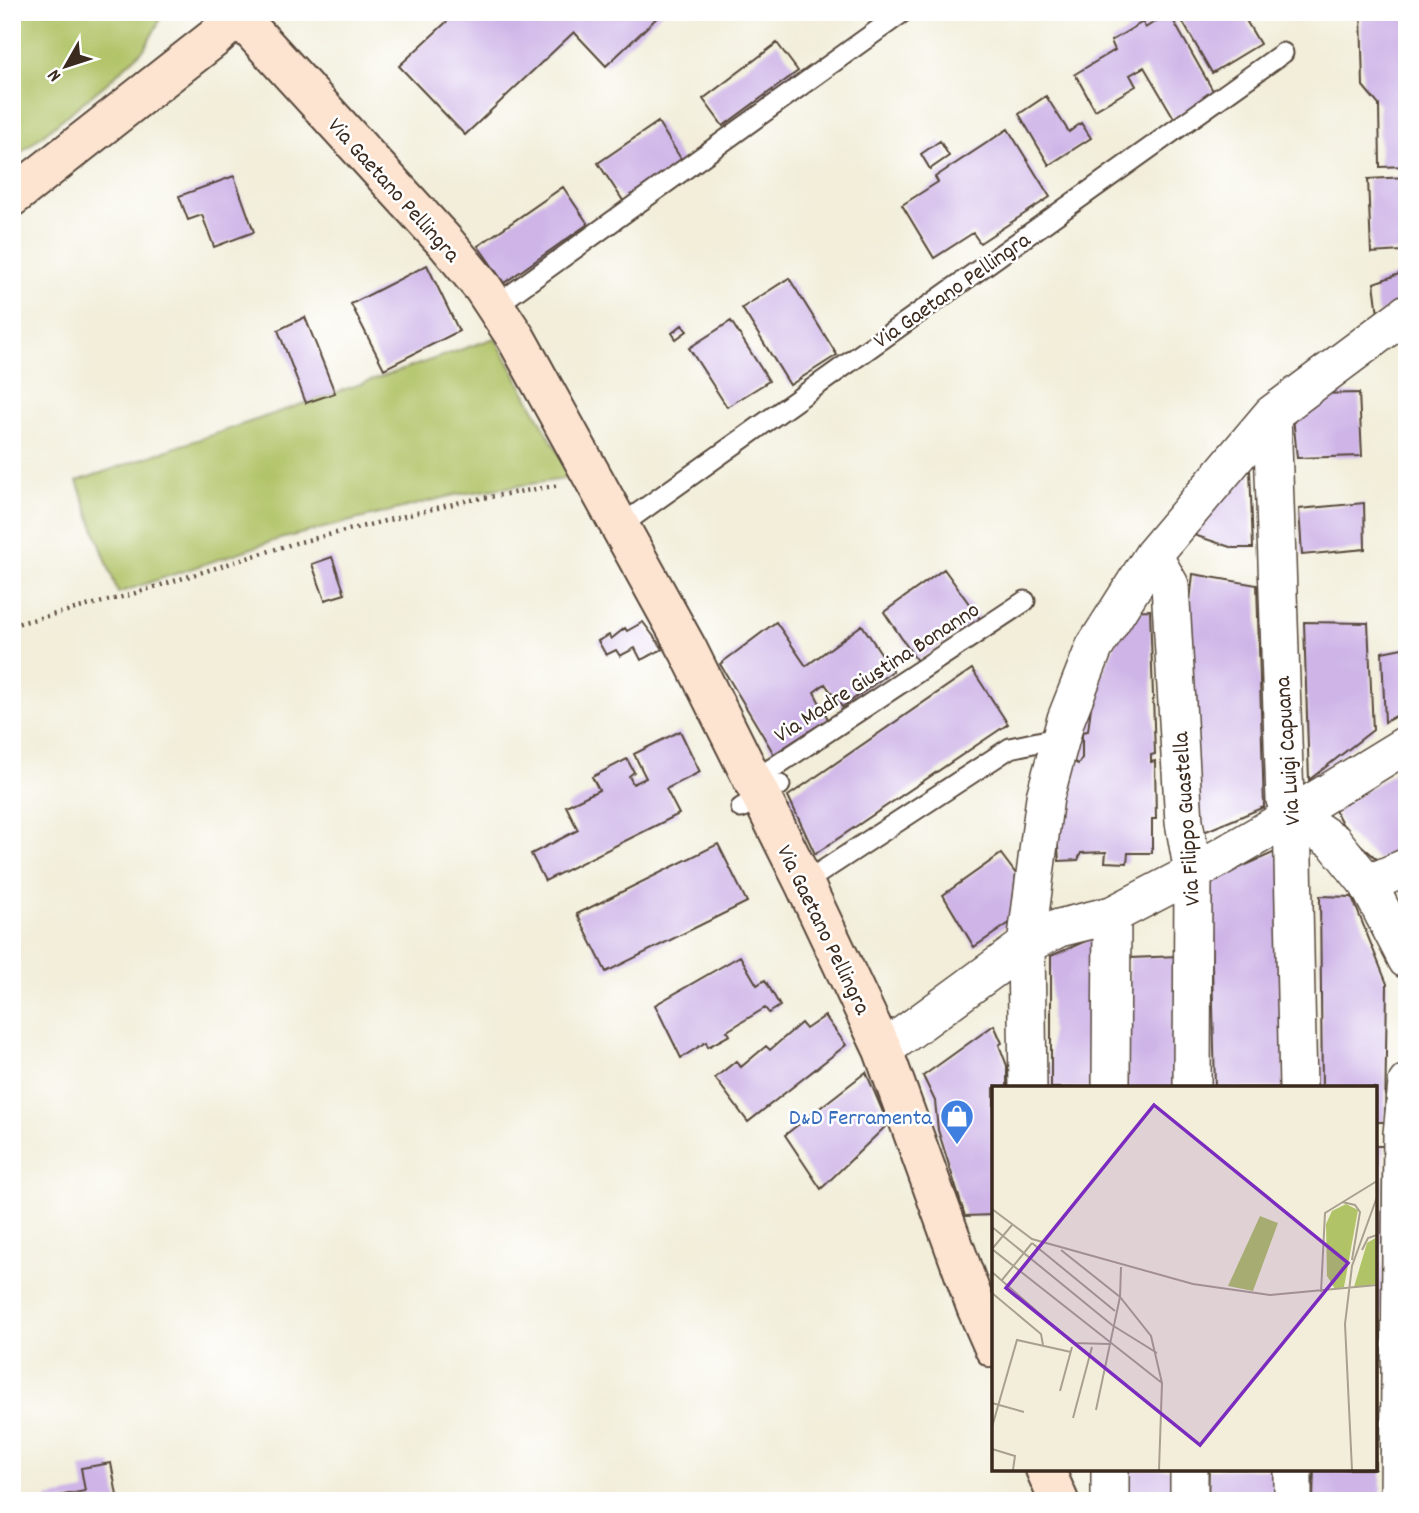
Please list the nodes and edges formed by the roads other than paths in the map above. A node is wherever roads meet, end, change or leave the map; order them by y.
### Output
1 (903, 12) edge
2 (236, 14) edge
3 (1283, 53) dead end
4 (12, 197) edge
5 (495, 306) junction
6 (1407, 313) edge
7 (1272, 414) junction
8 (620, 526) junction
9 (1153, 555) junction
10 (1026, 601) dead end
11 (1061, 737) junction
12 (1407, 744) edge
13 (759, 793) junction
14 (1292, 814) junction
15 (1407, 867) edge
16 (1193, 873) junction
17 (804, 883) junction
18 (1368, 884) junction
19 (1111, 915) junction
20 (1027, 945) junction
21 (1407, 960) edge
22 (883, 1050) junction
23 (1407, 1083) edge
24 (1028, 1086) edge
25 (1111, 1086) edge
26 (1192, 1086) edge
27 (1298, 1086) edge
28 (1389, 1134) edge
29 (992, 1343) edge
30 (1046, 1471) edge
31 (1110, 1471) edge
32 (1189, 1471) edge
33 (1293, 1471) edge
34 (1059, 1501) edge
35 (1110, 1501) edge
36 (1189, 1501) edge
37 (1293, 1501) edge
38 (1399, 1501) edge

1 - 5 lane
2 - 4 street
2 - 5 street, Via Gaetano Pellingra
3 - 8 lane, Via Gaetano Pellingra
5 - 8 street, Via Gaetano Pellingra
6 - 7 street
7 - 9 street
7 - 14 street, Via Luigi Capuana
8 - 13 street, Via Gaetano Pellingra
9 - 11 street
9 - 16 street, Via Filippo Guastella
10 - 13 lane, Via Madre Giustina Bonanno
11 - 17 lane
11 - 20 street
12 - 14 street
13 - 17 street, Via Gaetano Pellingra
14 - 16 street
14 - 18 street
14 - 27 street, Via Luigi Capuana
15 - 18 street
16 - 19 street
16 - 26 street, Via Filippo Guastella
17 - 22 street, Via Gaetano Pellingra
18 - 21 street
19 - 20 street
19 - 25 street
20 - 22 street
20 - 24 street
22 - 29 street, Via Gaetano Pellingra
23 - 28 street
28 - 38 street
30 - 34 street
31 - 35 street
32 - 36 street
33 - 37 street

